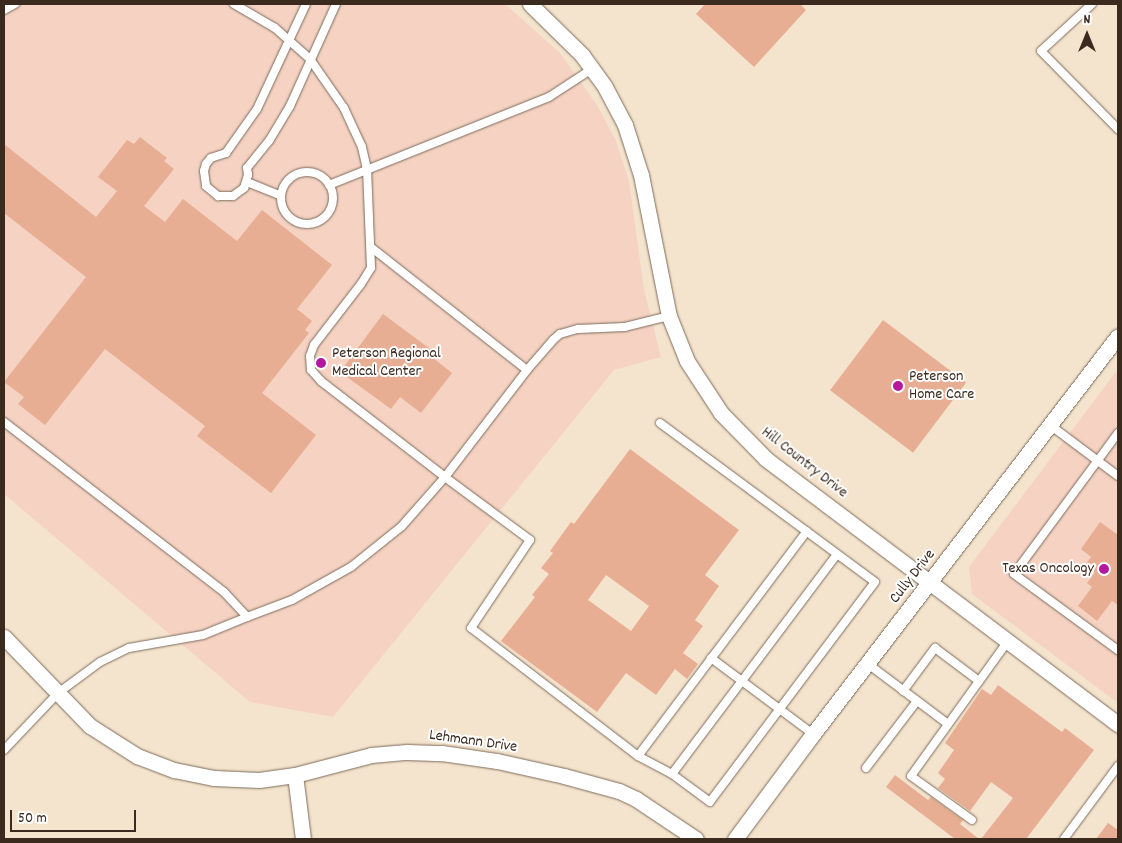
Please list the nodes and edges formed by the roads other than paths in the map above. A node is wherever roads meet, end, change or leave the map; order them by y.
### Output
1 (15, 4) edge
2 (234, 4) edge
3 (306, 4) edge
4 (336, 4) edge
5 (530, 4) edge
6 (1092, 4) edge
7 (4, 10) edge
8 (290, 39) junction
9 (310, 59) junction
10 (592, 69) junction
11 (1118, 129) edge
12 (367, 169) junction
13 (247, 182) junction
14 (329, 185) junction
15 (280, 195) junction
16 (372, 248) junction
17 (668, 316) junction
18 (1118, 336) edge
19 (527, 370) junction
20 (4, 422) edge
21 (660, 423) dead end
22 (1050, 426) junction
23 (1118, 433) edge
24 (1098, 461) junction
25 (1118, 476) edge
26 (444, 477) junction
27 (807, 531) junction
28 (837, 554) junction
29 (931, 582) junction
30 (247, 617) junction
31 (4, 637) edge
32 (1008, 641) junction
33 (1118, 650) edge
34 (711, 658) junction
35 (868, 664) junction
36 (741, 681) junction
37 (979, 681) junction
38 (904, 691) junction
39 (58, 693) junction
40 (917, 701) junction
41 (780, 709) junction
42 (1117, 722) edge
43 (948, 724) junction
44 (813, 734) junction
45 (4, 750) edge
46 (638, 756) junction
47 (1118, 766) edge
48 (866, 768) dead end
49 (672, 774) junction
50 (295, 775) junction
51 (972, 820) dead end
52 (303, 839) edge
53 (696, 839) edge
54 (736, 839) edge
55 (1064, 839) edge

1 - 7 lane
2 - 8 lane
3 - 8 lane
4 - 9 lane
5 - 10 street, Hill Country Drive
6 - 11 lane
8 - 9 lane
8 - 13 lane
9 - 12 lane
9 - 13 lane
10 - 12 lane
10 - 17 street, Hill Country Drive
12 - 14 lane
12 - 16 lane
13 - 15 lane
14 - 15 lane
14 - 15 lane
16 - 19 lane
16 - 26 lane
17 - 19 lane
17 - 29 street, Hill Country Drive
18 - 22 street, Cully Drive
19 - 26 lane
20 - 30 lane
21 - 27 lane
22 - 24 lane
22 - 29 street, Cully Drive
23 - 24 lane
24 - 25 lane
24 - 33 lane
26 - 30 lane
26 - 46 lane
27 - 28 lane
27 - 34 lane
28 - 36 lane
28 - 41 lane
29 - 32 street, Hill Country Drive
29 - 35 street, Cully Drive
30 - 39 lane
31 - 39 street, Lehmann Drive
32 - 37 lane
32 - 42 street, Hill Country Drive
34 - 36 lane
34 - 46 lane
35 - 38 lane
35 - 44 street, Cully Drive
36 - 41 lane
36 - 49 lane
37 - 38 lane
37 - 43 lane
38 - 40 lane
39 - 45 lane
39 - 50 street, Lehmann Drive
40 - 43 lane
40 - 48 lane
41 - 44 lane
41 - 49 lane
43 - 51 lane
44 - 54 street, Cully Drive
46 - 49 lane
47 - 55 lane
50 - 52 street
50 - 53 street, Lehmann Drive

